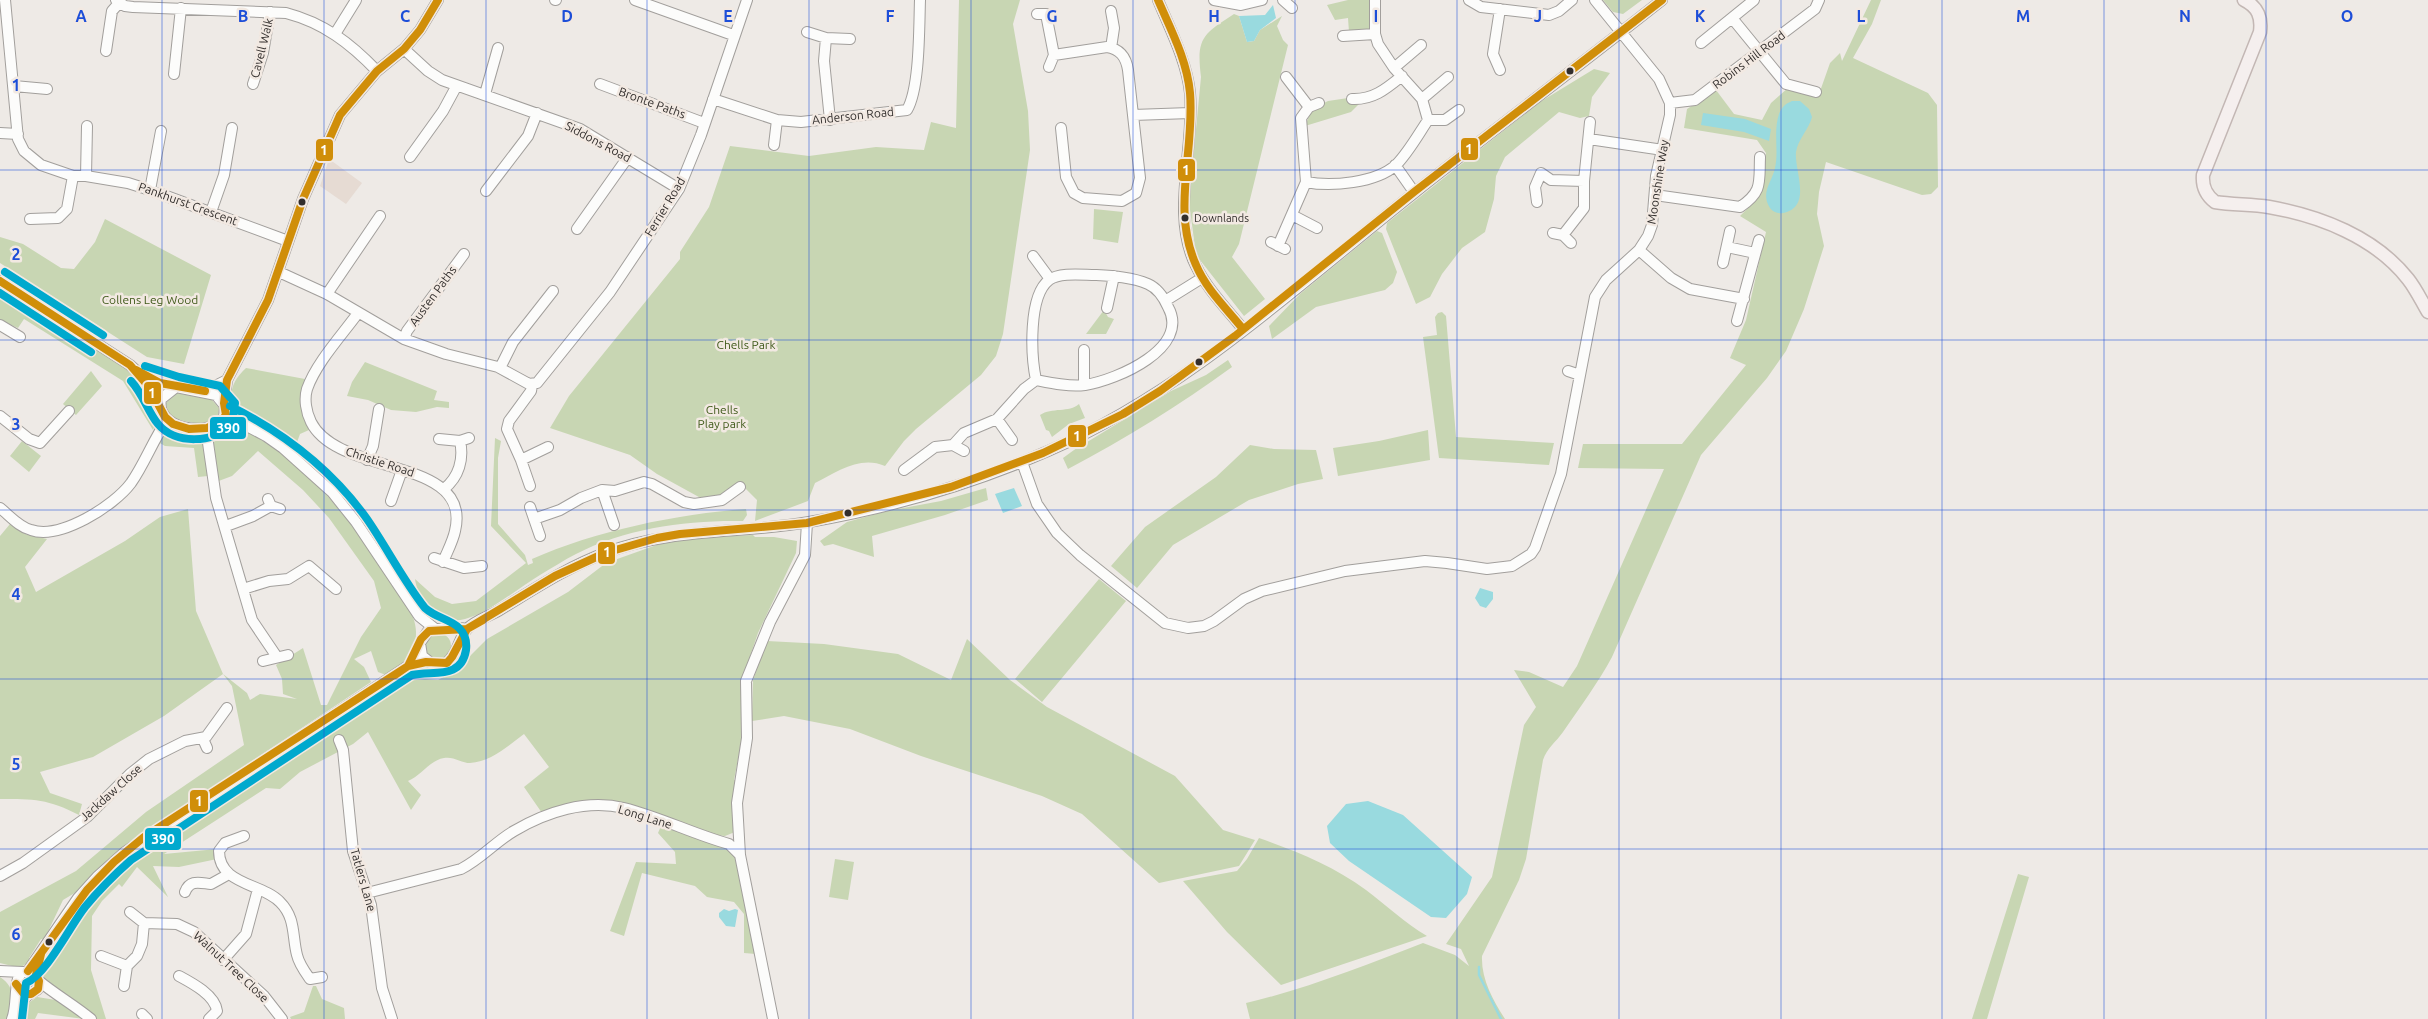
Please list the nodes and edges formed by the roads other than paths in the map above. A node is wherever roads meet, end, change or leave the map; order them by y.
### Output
1 (6, 0) edge
2 (356, 0) edge
3 (438, 0) edge
4 (635, 0) edge
5 (746, 0) edge
6 (920, 0) edge
7 (1158, 0) edge
8 (1214, 0) edge
9 (1262, 0) edge
10 (1283, 0) edge
11 (1375, 0) edge
12 (1469, 0) edge
13 (1572, 0) edge
14 (1596, 0) edge
15 (1662, 0) edge
16 (1754, 0) edge
17 (1819, 0) edge
18 (2244, 0) edge
19 (117, 1) edge
20 (202, 4) edge
21 (181, 8) junction
22 (1292, 8) dead end
23 (1500, 9) junction
24 (2, 11) edge
25 (1111, 11) dead end
26 (270, 12) junction
27 (1037, 14) dead end
28 (1732, 18) junction
29 (807, 32) dead end
30 (1622, 32) junction
31 (335, 34) junction
32 (1375, 34) junction
33 (733, 35) junction
34 (1343, 36) dead end
35 (826, 38) junction
36 (850, 39) dead end
37 (1701, 43) dead end
38 (1421, 45) dead end
39 (498, 48) dead end
40 (1111, 48) junction
41 (404, 49) junction
42 (106, 51) dead end
43 (1760, 53) junction
44 (1054, 55) junction
45 (1049, 67) dead end
46 (1394, 68) junction
47 (1500, 70) dead end
48 (377, 72) junction
49 (174, 74) dead end
50 (1402, 76) junction
51 (1286, 77) dead end
52 (1448, 77) dead end
53 (253, 84) dead end
54 (600, 84) dead end
55 (14, 86) junction
56 (456, 87) junction
57 (47, 89) dead end
58 (1816, 92) dead end
59 (485, 94) junction
60 (713, 99) junction
61 (1422, 99) junction
62 (1360, 102) dead end
63 (1320, 103) dead end
64 (1670, 103) junction
65 (1308, 107) junction
66 (1459, 110) dead end
67 (537, 113) junction
68 (1190, 113) junction
69 (1133, 115) junction
70 (777, 120) junction
71 (830, 120) junction
72 (1428, 120) junction
73 (1590, 122) dead end
74 (704, 123) junction
75 (88, 126) dead end
76 (232, 128) dead end
77 (1061, 128) dead end
78 (161, 131) dead end
79 (0, 133) edge
80 (18, 134) junction
81 (1589, 139) junction
82 (774, 146) dead end
83 (1662, 150) junction
84 (410, 157) dead end
85 (628, 157) junction
86 (1760, 157) dead end
87 (1395, 166) junction
88 (73, 176) junction
89 (86, 176) junction
90 (1584, 181) junction
91 (1306, 182) junction
92 (679, 189) junction
93 (150, 190) junction
94 (486, 191) dead end
95 (1414, 192) junction
96 (1655, 195) junction
97 (1537, 202) dead end
98 (210, 212) junction
99 (1292, 215) junction
100 (380, 216) dead end
101 (30, 219) dead end
102 (1317, 226) dead end
103 (577, 229) dead end
104 (1730, 231) dead end
105 (1759, 240) dead end
106 (288, 241) junction
107 (1571, 243) dead end
108 (1278, 246) dead end
109 (1727, 247) junction
110 (1639, 250) junction
111 (1755, 253) junction
112 (464, 254) dead end
113 (1033, 256) dead end
114 (1723, 263) dead end
115 (279, 272) junction
116 (1114, 276) junction
117 (1202, 278) junction
118 (1050, 279) junction
119 (0, 281) edge
120 (553, 291) dead end
121 (327, 294) junction
122 (1744, 299) junction
123 (1166, 302) junction
124 (1107, 308) dead end
125 (2428, 312) edge
126 (358, 313) junction
127 (1737, 321) dead end
128 (0, 325) edge
129 (1243, 329) junction
130 (20, 337) dead end
131 (404, 339) junction
132 (1084, 350) dead end
133 (500, 368) junction
134 (1568, 371) dead end
135 (1580, 375) junction
136 (142, 376) junction
137 (227, 380) junction
138 (1036, 380) junction
139 (532, 384) junction
140 (1084, 385) junction
141 (176, 387) junction
142 (205, 391) junction
143 (224, 403) junction
144 (160, 404) junction
145 (379, 409) dead end
146 (69, 411) dead end
147 (226, 415) junction
148 (0, 416) edge
149 (997, 419) junction
150 (167, 420) junction
151 (206, 429) junction
152 (439, 438) dead end
153 (1012, 440) dead end
154 (953, 445) junction
155 (548, 447) dead end
156 (964, 451) dead end
157 (367, 460) junction
158 (521, 460) junction
159 (1022, 462) junction
160 (908, 463) dead end
161 (402, 470) junction
162 (530, 486) dead end
163 (740, 487) dead end
164 (444, 489) junction
165 (602, 490) junction
166 (391, 501) dead end
167 (273, 505) dead end
168 (530, 507) dead end
169 (0, 508) edge
170 (534, 520) junction
171 (806, 523) junction
172 (614, 525) dead end
173 (226, 526) junction
174 (540, 536) dead end
175 (482, 566) dead end
176 (243, 589) junction
177 (338, 591) dead end
178 (418, 616) junction
179 (434, 628) junction
180 (447, 630) junction
181 (466, 630) junction
182 (423, 636) junction
183 (457, 646) junction
184 (419, 648) junction
185 (288, 655) dead end
186 (276, 657) junction
187 (263, 662) dead end
188 (428, 662) junction
189 (408, 666) junction
190 (227, 708) dead end
191 (339, 740) dead end
192 (244, 836) dead end
193 (740, 855) junction
194 (229, 874) junction
195 (0, 876) edge
196 (258, 889) junction
197 (185, 892) dead end
198 (367, 893) junction
199 (130, 912) dead end
200 (144, 923) junction
201 (101, 956) dead end
202 (223, 960) junction
203 (127, 966) junction
204 (2, 971) edge
205 (31, 975) junction
206 (179, 976) dead end
207 (322, 978) dead end
208 (16, 986) junction
209 (124, 986) dead end
210 (53, 993) junction
211 (31, 994) junction
212 (16, 1008) junction
213 (12, 1019) edge
214 (90, 1019) edge
215 (209, 1019) edge
216 (282, 1019) edge
217 (392, 1019) edge
218 (773, 1019) edge

1 - 24 street, Pankhurst Crescent
2 - 31 street
3 - 41 street
4 - 33 street
5 - 33 street, Ferrier Road
6 - 71 street, Anderson Road
7 - 68 street
8 - 9 street
10 - 22 street
11 - 32 street
12 - 23 street
13 - 23 street
14 - 30 street
15 - 30 street
16 - 28 street
17 - 43 street, Robins Hill Road
18 - 125 main road
19 - 21 street
19 - 42 street
20 - 21 street
20 - 26 street
21 - 49 street
23 - 47 street
24 - 55 street, Pankhurst Crescent
25 - 40 street
26 - 31 street
26 - 53 street, Cavell Walk
27 - 44 street
28 - 37 street
28 - 43 street
29 - 35 street
30 - 64 street
30 - 95 street
31 - 48 street
32 - 34 street
32 - 46 street
33 - 60 street, Ferrier Road
35 - 36 street
35 - 71 street
38 - 46 street
39 - 59 street
40 - 44 street
40 - 69 street
41 - 48 street
41 - 56 street, Siddons Road
43 - 58 street
43 - 64 street, Robins Hill Road
44 - 45 street
46 - 50 street
48 - 106 street
50 - 61 street
50 - 62 street
51 - 65 street
52 - 61 street
54 - 74 street, Bronte Paths
55 - 57 street
55 - 80 street, Pankhurst Crescent
56 - 59 street, Siddons Road
56 - 84 street
59 - 67 street, Siddons Road
60 - 70 street, Anderson Road
60 - 74 street, Ferrier Road
61 - 72 street
63 - 65 street
64 - 83 street, Moonshine Way
65 - 91 street
66 - 72 street
67 - 85 street, Siddons Road
67 - 94 street
68 - 69 street
68 - 117 street
69 - 77 street
70 - 71 street, Anderson Road
70 - 82 street
72 - 87 street
73 - 81 street
74 - 92 street, Ferrier Road
75 - 89 street
76 - 98 street
78 - 93 street
79 - 80 street
80 - 88 street, Pankhurst Crescent
81 - 83 street
81 - 90 street
83 - 96 street, Moonshine Way
85 - 92 street, Siddons Road
85 - 103 street
86 - 96 street
87 - 91 street
87 - 95 street
88 - 89 street, Pankhurst Crescent
88 - 101 street
89 - 93 street, Pankhurst Crescent
90 - 97 street
90 - 107 street
91 - 99 street
92 - 139 street, Ferrier Road
93 - 98 street, Pankhurst Crescent
95 - 129 street
96 - 110 street, Moonshine Way
98 - 106 street, Pankhurst Crescent
99 - 102 street
99 - 108 street
100 - 121 street
104 - 109 street
105 - 111 street
106 - 115 street
109 - 111 street
109 - 114 street
110 - 122 street
110 - 135 street, Moonshine Way
111 - 122 street
112 - 131 street, Austen Paths
113 - 118 street
115 - 121 street
115 - 137 street
116 - 118 street
116 - 123 street
116 - 124 street
117 - 123 street
117 - 129 street
118 - 138 street
119 - 136 street
120 - 133 street
121 - 126 street
122 - 127 street
123 - 140 street
126 - 131 street
126 - 157 street, Christie Road
128 - 130 street
129 - 159 street
131 - 133 street
132 - 140 street
133 - 139 street
134 - 135 street
135 - 159 street
136 - 141 street
136 - 144 street
137 - 142 street
137 - 143 street
138 - 140 street
138 - 149 street
139 - 158 street, Ferrier Road
141 - 142 street
141 - 144 street
142 - 143 street
143 - 147 street
144 - 150 street
145 - 157 street
146 - 148 street
147 - 151 street
147 - 178 street
149 - 153 street
149 - 154 street
150 - 151 street
150 - 169 street
151 - 173 street
152 - 164 street
154 - 156 street
154 - 160 street
155 - 158 street
157 - 161 street, Christie Road
158 - 162 street
159 - 171 street
161 - 164 street, Christie Road
161 - 166 street
163 - 165 street
164 - 175 street
165 - 170 street
165 - 172 street
167 - 173 street
168 - 170 street
170 - 174 street
171 - 181 street
171 - 193 street
173 - 176 street
176 - 177 street
176 - 186 street
178 - 179 street
178 - 182 street
179 - 180 street
179 - 182 street
180 - 181 street
180 - 183 street
181 - 183 street
182 - 184 street
183 - 188 street
184 - 188 street
184 - 189 street
185 - 186 street
186 - 187 street
188 - 189 street
189 - 205 street
190 - 195 street, Jackdaw Close
191 - 198 street, Tatlers Lane
192 - 194 street
193 - 198 street, Long Lane
193 - 218 street
194 - 196 street
194 - 197 street
196 - 202 street
196 - 207 street
198 - 217 street, Tatlers Lane
199 - 200 street
200 - 202 street, Walnut Tree Close
200 - 203 street
201 - 203 street
202 - 216 street, Walnut Tree Close
203 - 209 street
204 - 205 street
204 - 208 street
205 - 208 street
205 - 210 street
205 - 211 street
206 - 215 street
208 - 211 street
208 - 212 street
210 - 211 street
210 - 214 street
211 - 212 street
212 - 213 street

